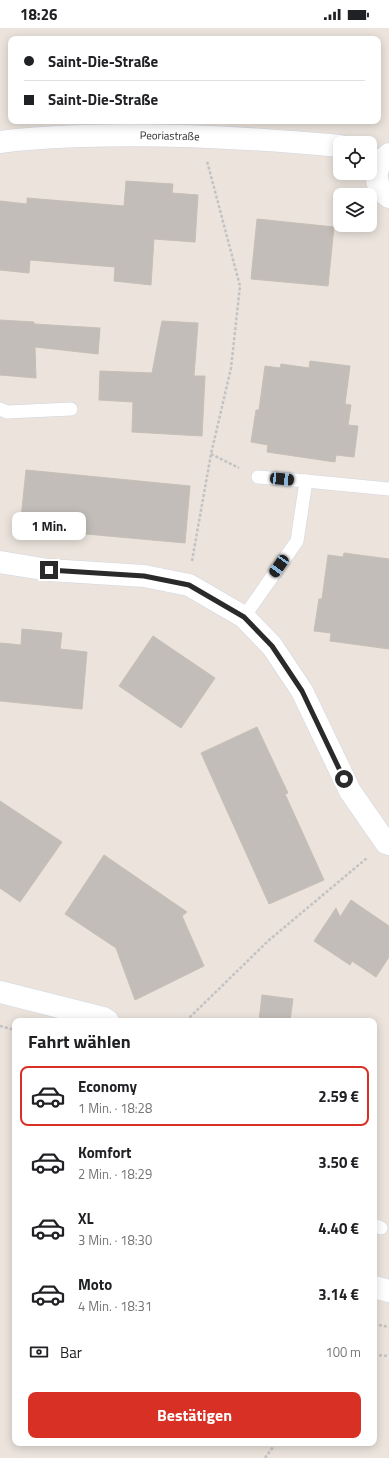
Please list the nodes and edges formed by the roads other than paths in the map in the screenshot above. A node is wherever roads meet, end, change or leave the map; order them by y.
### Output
1 (0, 142) edge
2 (333, 146) edge
3 (380, 158) edge
4 (389, 197) edge
5 (0, 409) edge
6 (71, 409) dead end
7 (258, 477) road end
8 (306, 482) junction
9 (389, 489) edge
10 (0, 562) edge
11 (244, 617) junction
12 (387, 844) edge
13 (0, 992) edge
14 (103, 1018) edge
15 (377, 1288) edge
16 (389, 1291) edge

1 - 2 street, Peoriastraße
3 - 4 street
5 - 6 lane
7 - 8 lane
8 - 9 lane
8 - 11 lane
10 - 11 street
11 - 12 street
13 - 14 street
15 - 16 street

